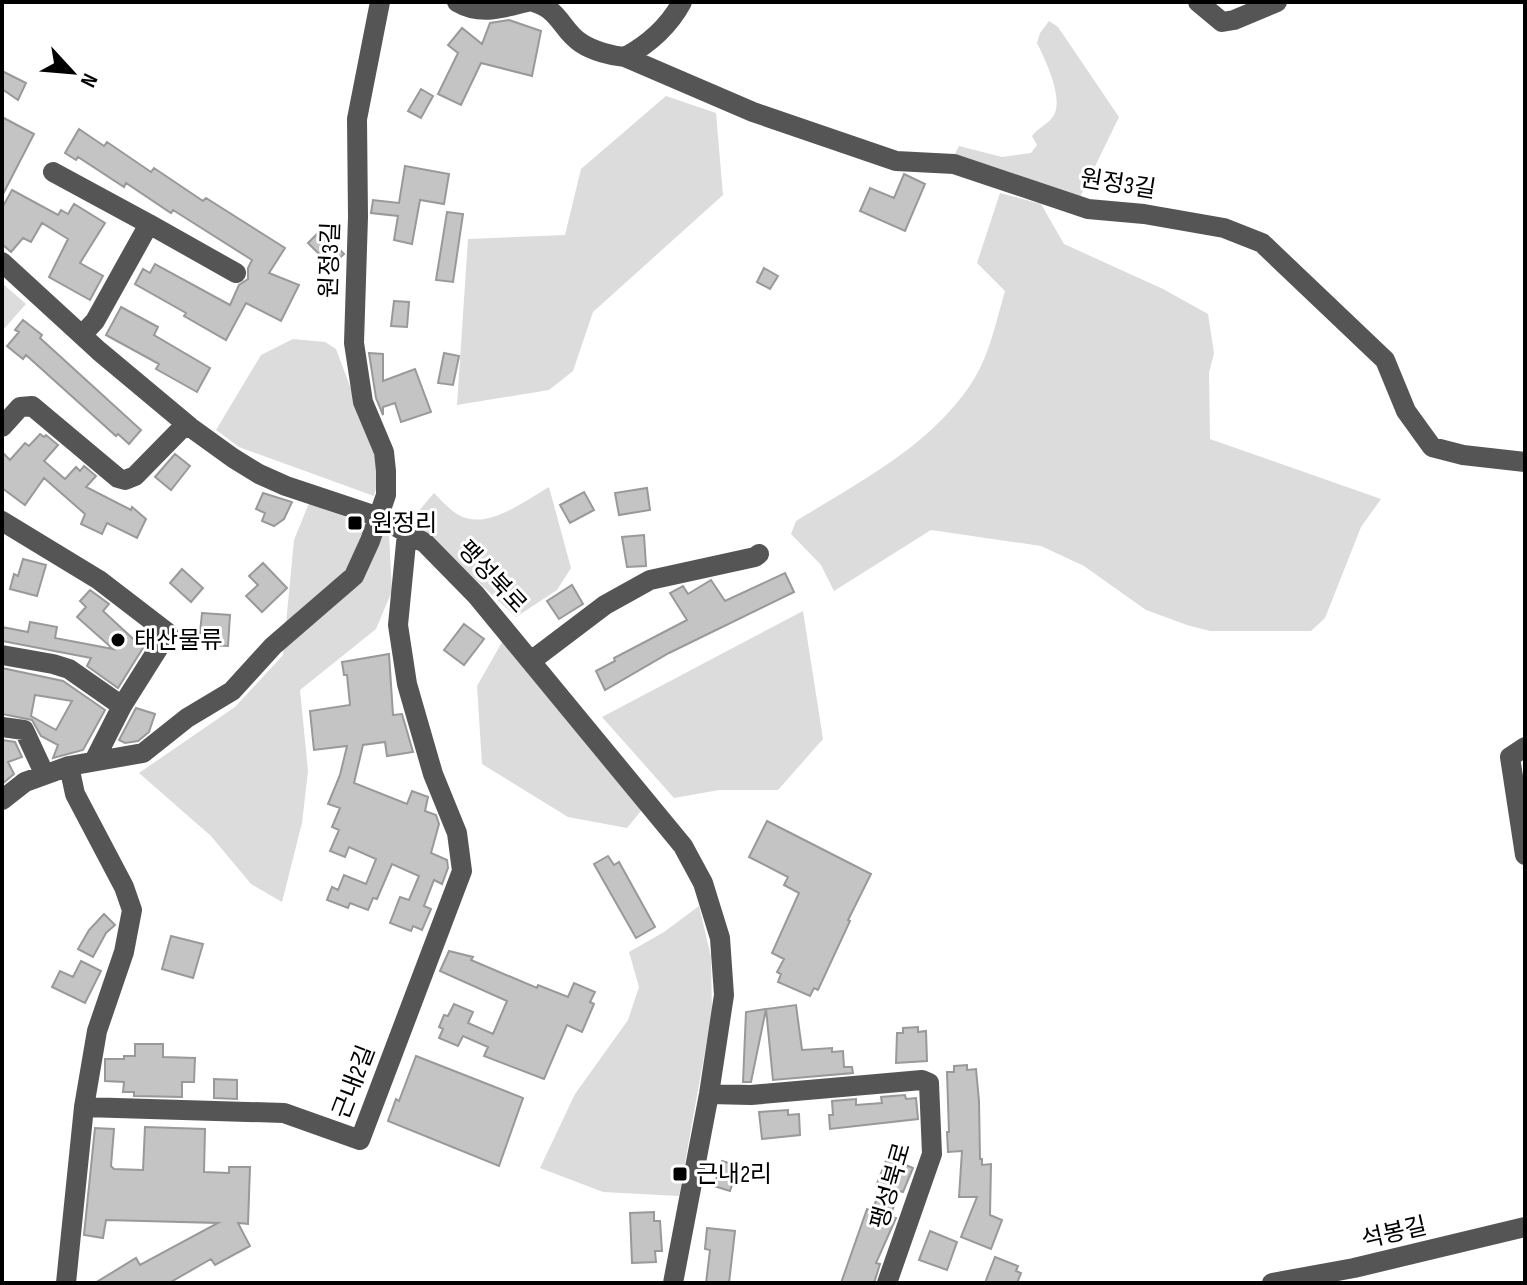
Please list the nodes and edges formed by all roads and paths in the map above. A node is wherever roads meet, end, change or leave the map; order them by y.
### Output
1 (380, 2) edge
2 (457, 2) edge
3 (527, 2) edge
4 (533, 2) edge
5 (682, 2) edge
6 (1198, 2) edge
7 (1277, 2) edge
8 (625, 57) junction
9 (53, 172) dead end
10 (149, 224) junction
11 (2, 262) edge
12 (236, 273) dead end
13 (82, 335) junction
14 (186, 424) junction
15 (2, 427) edge
16 (1525, 462) edge
17 (379, 517) junction
18 (2, 521) edge
19 (407, 533) junction
20 (759, 554) dead end
21 (2, 655) edge
22 (531, 661) junction
23 (122, 706) junction
24 (2, 727) edge
25 (1525, 747) edge
26 (94, 761) junction
27 (69, 766) junction
28 (44, 773) junction
29 (2, 800) edge
30 (1525, 855) edge
31 (709, 1094) junction
32 (84, 1107) junction
33 (1525, 1227) edge
34 (1359, 1276) edge
35 (66, 1283) edge
36 (673, 1283) edge
37 (887, 1283) edge
38 (1272, 1283) edge

1 - 17 street, 원정3길
2 - 3 street
4 - 8 street, 원정3길
5 - 8 street
6 - 7 street
8 - 16 street, 원정3길
9 - 10 street
10 - 12 street
10 - 13 street
11 - 13 street, 팽성북로
13 - 14 street, 팽성북로
14 - 15 street
14 - 17 street, 팽성북로
17 - 19 street, 팽성북로
17 - 26 street
18 - 23 street
19 - 22 street, 팽성북로
19 - 32 street, 근내2길
20 - 22 street
21 - 23 street
22 - 31 street, 팽성북로
23 - 26 street
24 - 28 street
25 - 30 street
26 - 27 street
27 - 28 street
27 - 32 street
28 - 29 street
31 - 36 street, 팽성북로
31 - 37 street, 팽성북로
32 - 35 street
33 - 34 street, 석봉길
34 - 38 street, 석봉길

